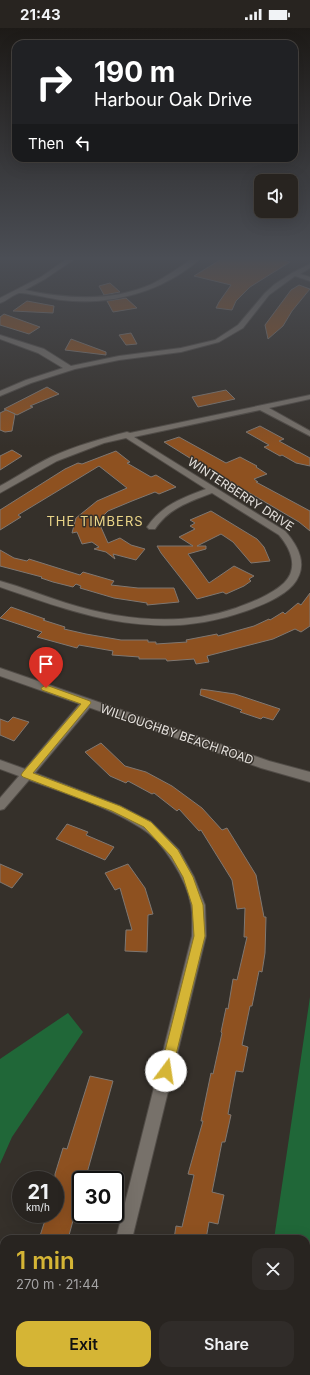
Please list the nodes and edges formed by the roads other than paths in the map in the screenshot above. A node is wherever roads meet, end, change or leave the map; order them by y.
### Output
1 (248, 321) edge
2 (0, 337) edge
3 (69, 368) junction
4 (0, 394) edge
5 (310, 397) edge
6 (261, 408) junction
7 (127, 434) junction
8 (310, 434) edge
9 (1, 489) edge
10 (211, 490) junction
11 (152, 527) dead end
12 (0, 584) edge
13 (0, 672) edge
14 (87, 703) junction
15 (0, 764) edge
16 (26, 775) junction
17 (310, 777) edge
18 (0, 806) edge
19 (125, 1235) edge

1 - 3 street
2 - 3 street
3 - 4 street
5 - 6 street
6 - 7 street
6 - 8 street
7 - 9 street
7 - 10 street, WINTERBERRY DRIVE
10 - 11 street
10 - 12 street, WINTERBERRY DRIVE
13 - 14 street, WILLOUGHBY BEACH ROAD
14 - 16 street
14 - 17 street, WILLOUGHBY BEACH ROAD
15 - 16 street
16 - 18 street
16 - 19 street

